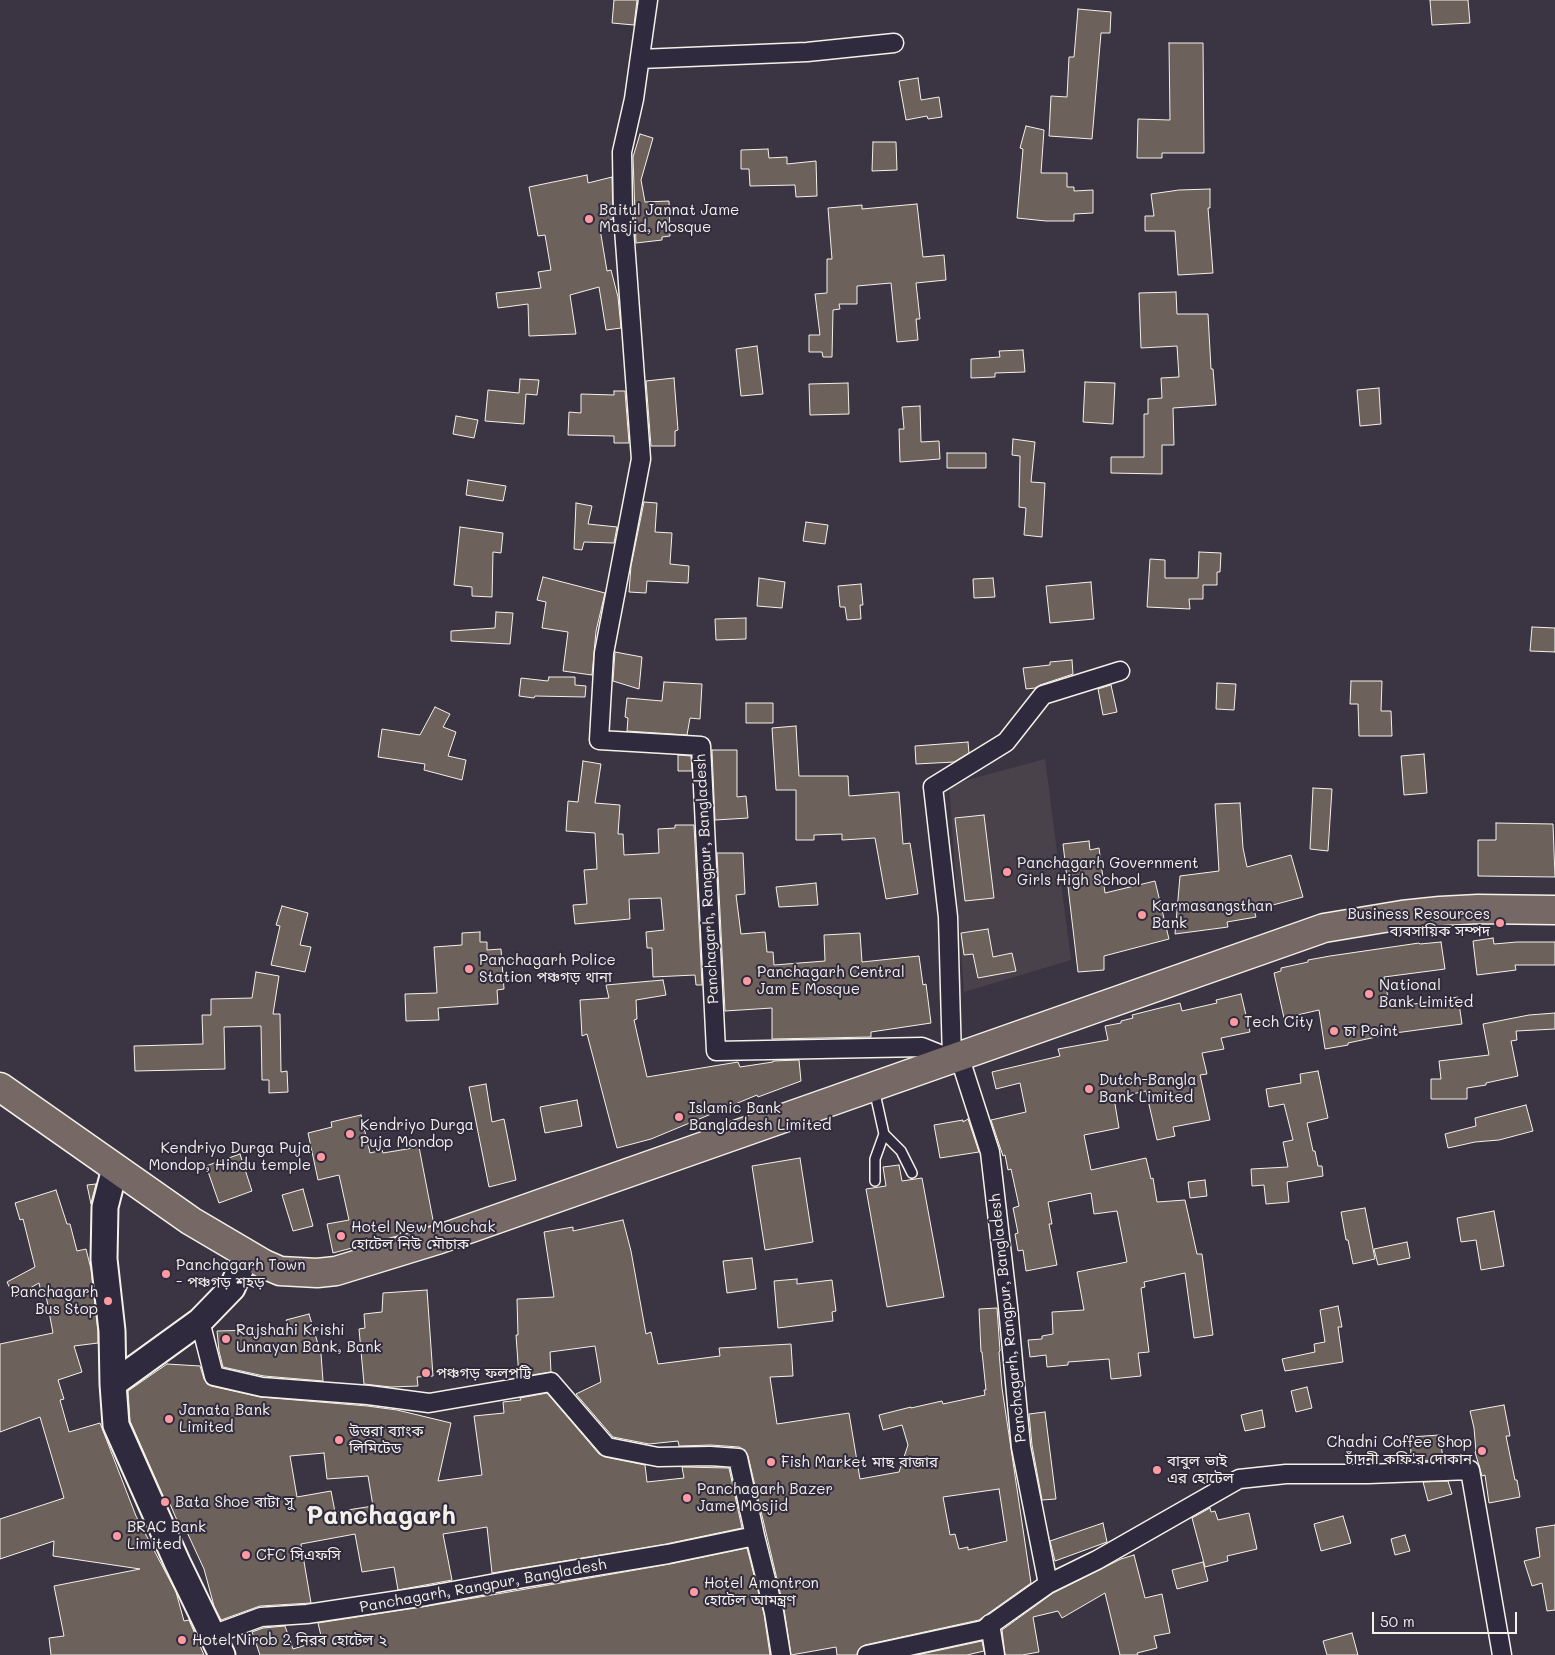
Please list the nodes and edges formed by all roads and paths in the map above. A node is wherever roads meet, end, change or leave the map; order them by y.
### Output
1 (648, 0) edge
2 (894, 43) dead end
3 (640, 59) junction
4 (1120, 671) dead end
5 (1555, 910) edge
6 (952, 1059) junction
7 (0, 1086) edge
8 (873, 1087) junction
9 (884, 1134) junction
10 (115, 1168) junction
11 (912, 1173) dead end
12 (875, 1181) dead end
13 (248, 1254) junction
14 (200, 1321) junction
15 (113, 1384) junction
16 (755, 1536) junction
17 (1048, 1584) junction
18 (990, 1624) junction
19 (217, 1645) edge
20 (781, 1655) edge
21 (867, 1655) edge
22 (995, 1655) edge
23 (1502, 1655) edge

1 - 3 street, Panchagarh, Rangpur, Bangladesh
2 - 3 street
3 - 6 street, Panchagarh, Rangpur, Bangladesh
4 - 6 street
5 - 6 highway
6 - 8 highway
6 - 17 street, Panchagarh, Rangpur, Bangladesh
7 - 10 highway
8 - 9 lane
8 - 13 highway
9 - 11 lane
9 - 12 lane
10 - 13 highway
10 - 15 street
13 - 14 street
14 - 15 street
14 - 16 street
15 - 19 street, Panchagarh, Rangpur, Bangladesh
16 - 19 street, Panchagarh, Rangpur, Bangladesh
16 - 20 street
17 - 18 street
17 - 23 street
18 - 21 street
18 - 22 street

